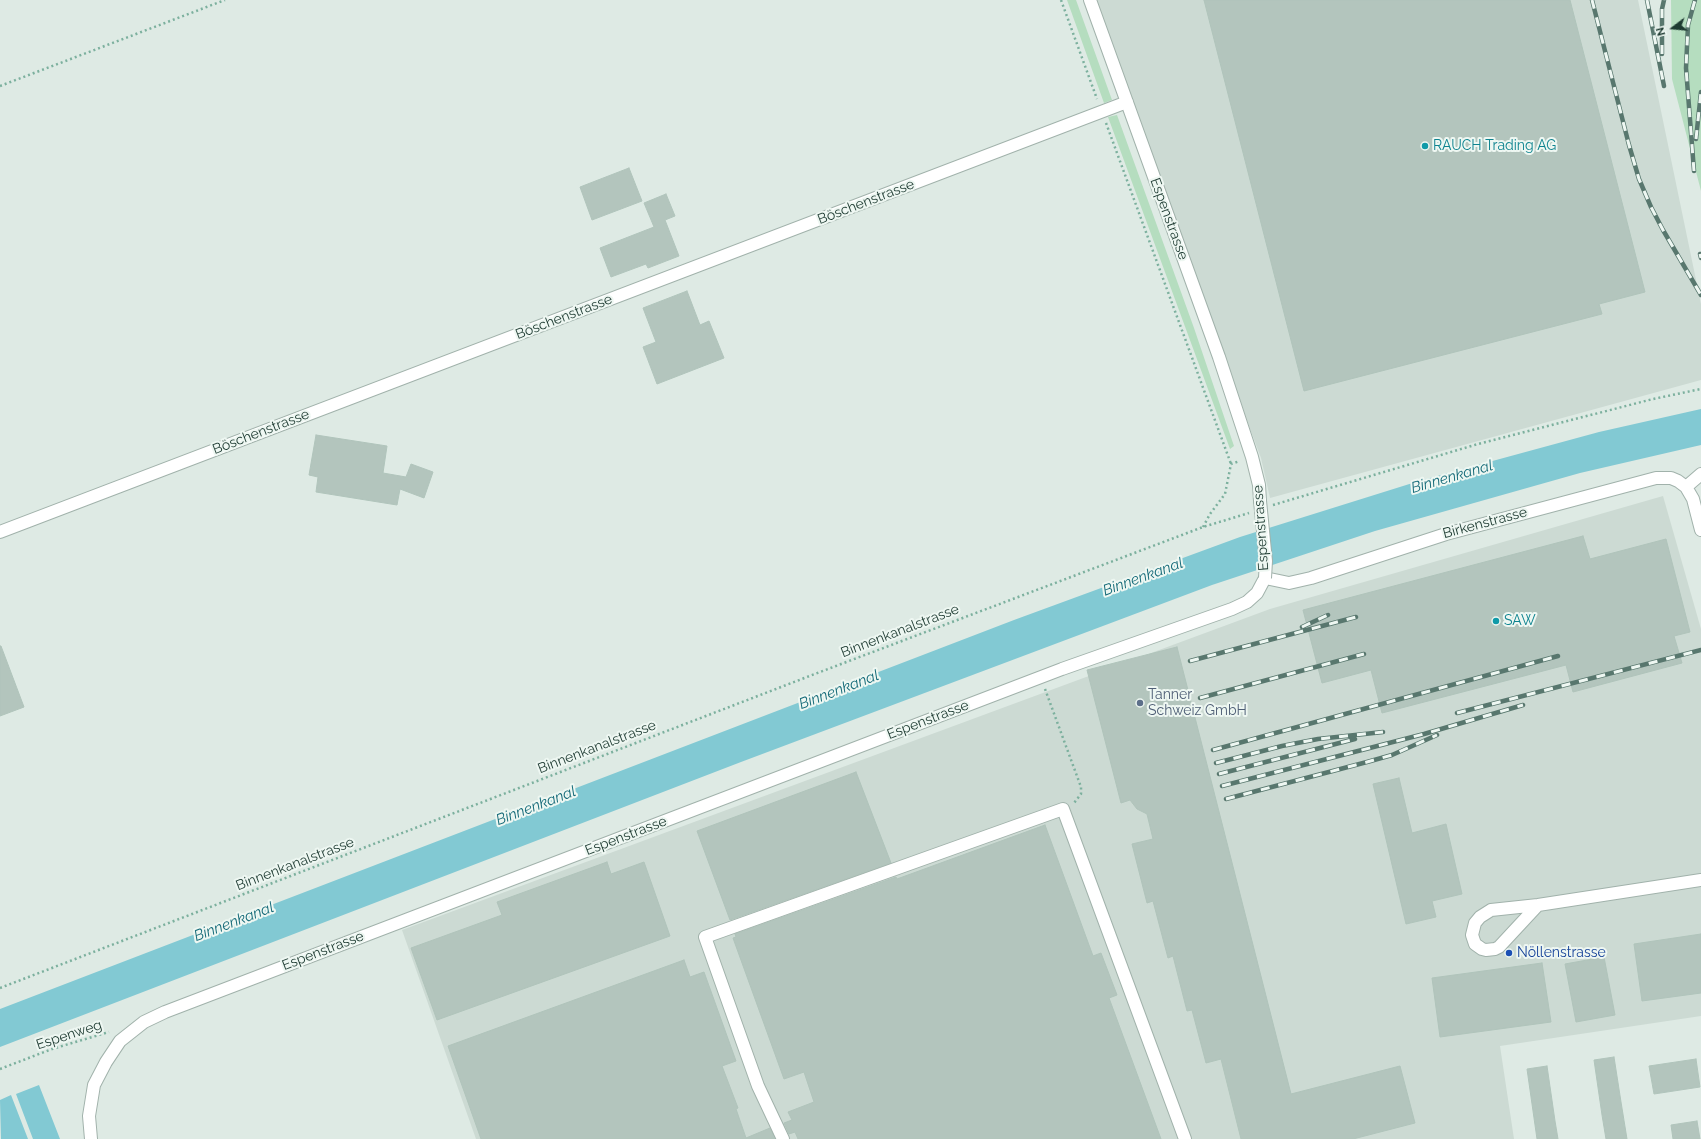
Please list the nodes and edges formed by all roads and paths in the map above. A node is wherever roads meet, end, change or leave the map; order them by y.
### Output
1 (225, 0) edge
2 (1061, 0) edge
3 (1090, 0) edge
4 (0, 86) edge
5 (1127, 102) junction
6 (1102, 112) junction
7 (1701, 389) edge
8 (1668, 396) junction
9 (1669, 401) dead end
10 (1252, 457) junction
11 (1231, 464) junction
12 (1701, 474) edge
13 (1686, 487) junction
14 (1274, 505) dead end
15 (1250, 512) dead end
16 (1203, 527) junction
17 (1701, 530) edge
18 (0, 532) edge
19 (1264, 578) junction
20 (1040, 677) junction
21 (1063, 809) junction
22 (1701, 880) edge
23 (1538, 905) junction
24 (0, 988) edge
25 (116, 1030) dead end
26 (0, 1069) edge
27 (91, 1139) edge
28 (783, 1139) edge
29 (1186, 1139) edge

1 - 4 path
2 - 6 path
3 - 5 street, Espenstrasse
5 - 6 street, Böschenstrasse
5 - 10 street, Espenstrasse
6 - 11 path
6 - 18 street, Böschenstrasse
7 - 8 path
8 - 9 path
8 - 14 path
10 - 11 path
10 - 19 street, Espenstrasse, bridge
11 - 16 path
12 - 13 street
13 - 17 street
13 - 19 street, Birkenstrasse
15 - 16 path, Binnenkanalstrasse
16 - 24 path, Binnenkanalstrasse
19 - 20 street, Espenstrasse
20 - 21 path
20 - 27 street, Espenstrasse
21 - 28 street
21 - 29 street
22 - 23 street
23 - 23 street
25 - 26 path, Espenweg

